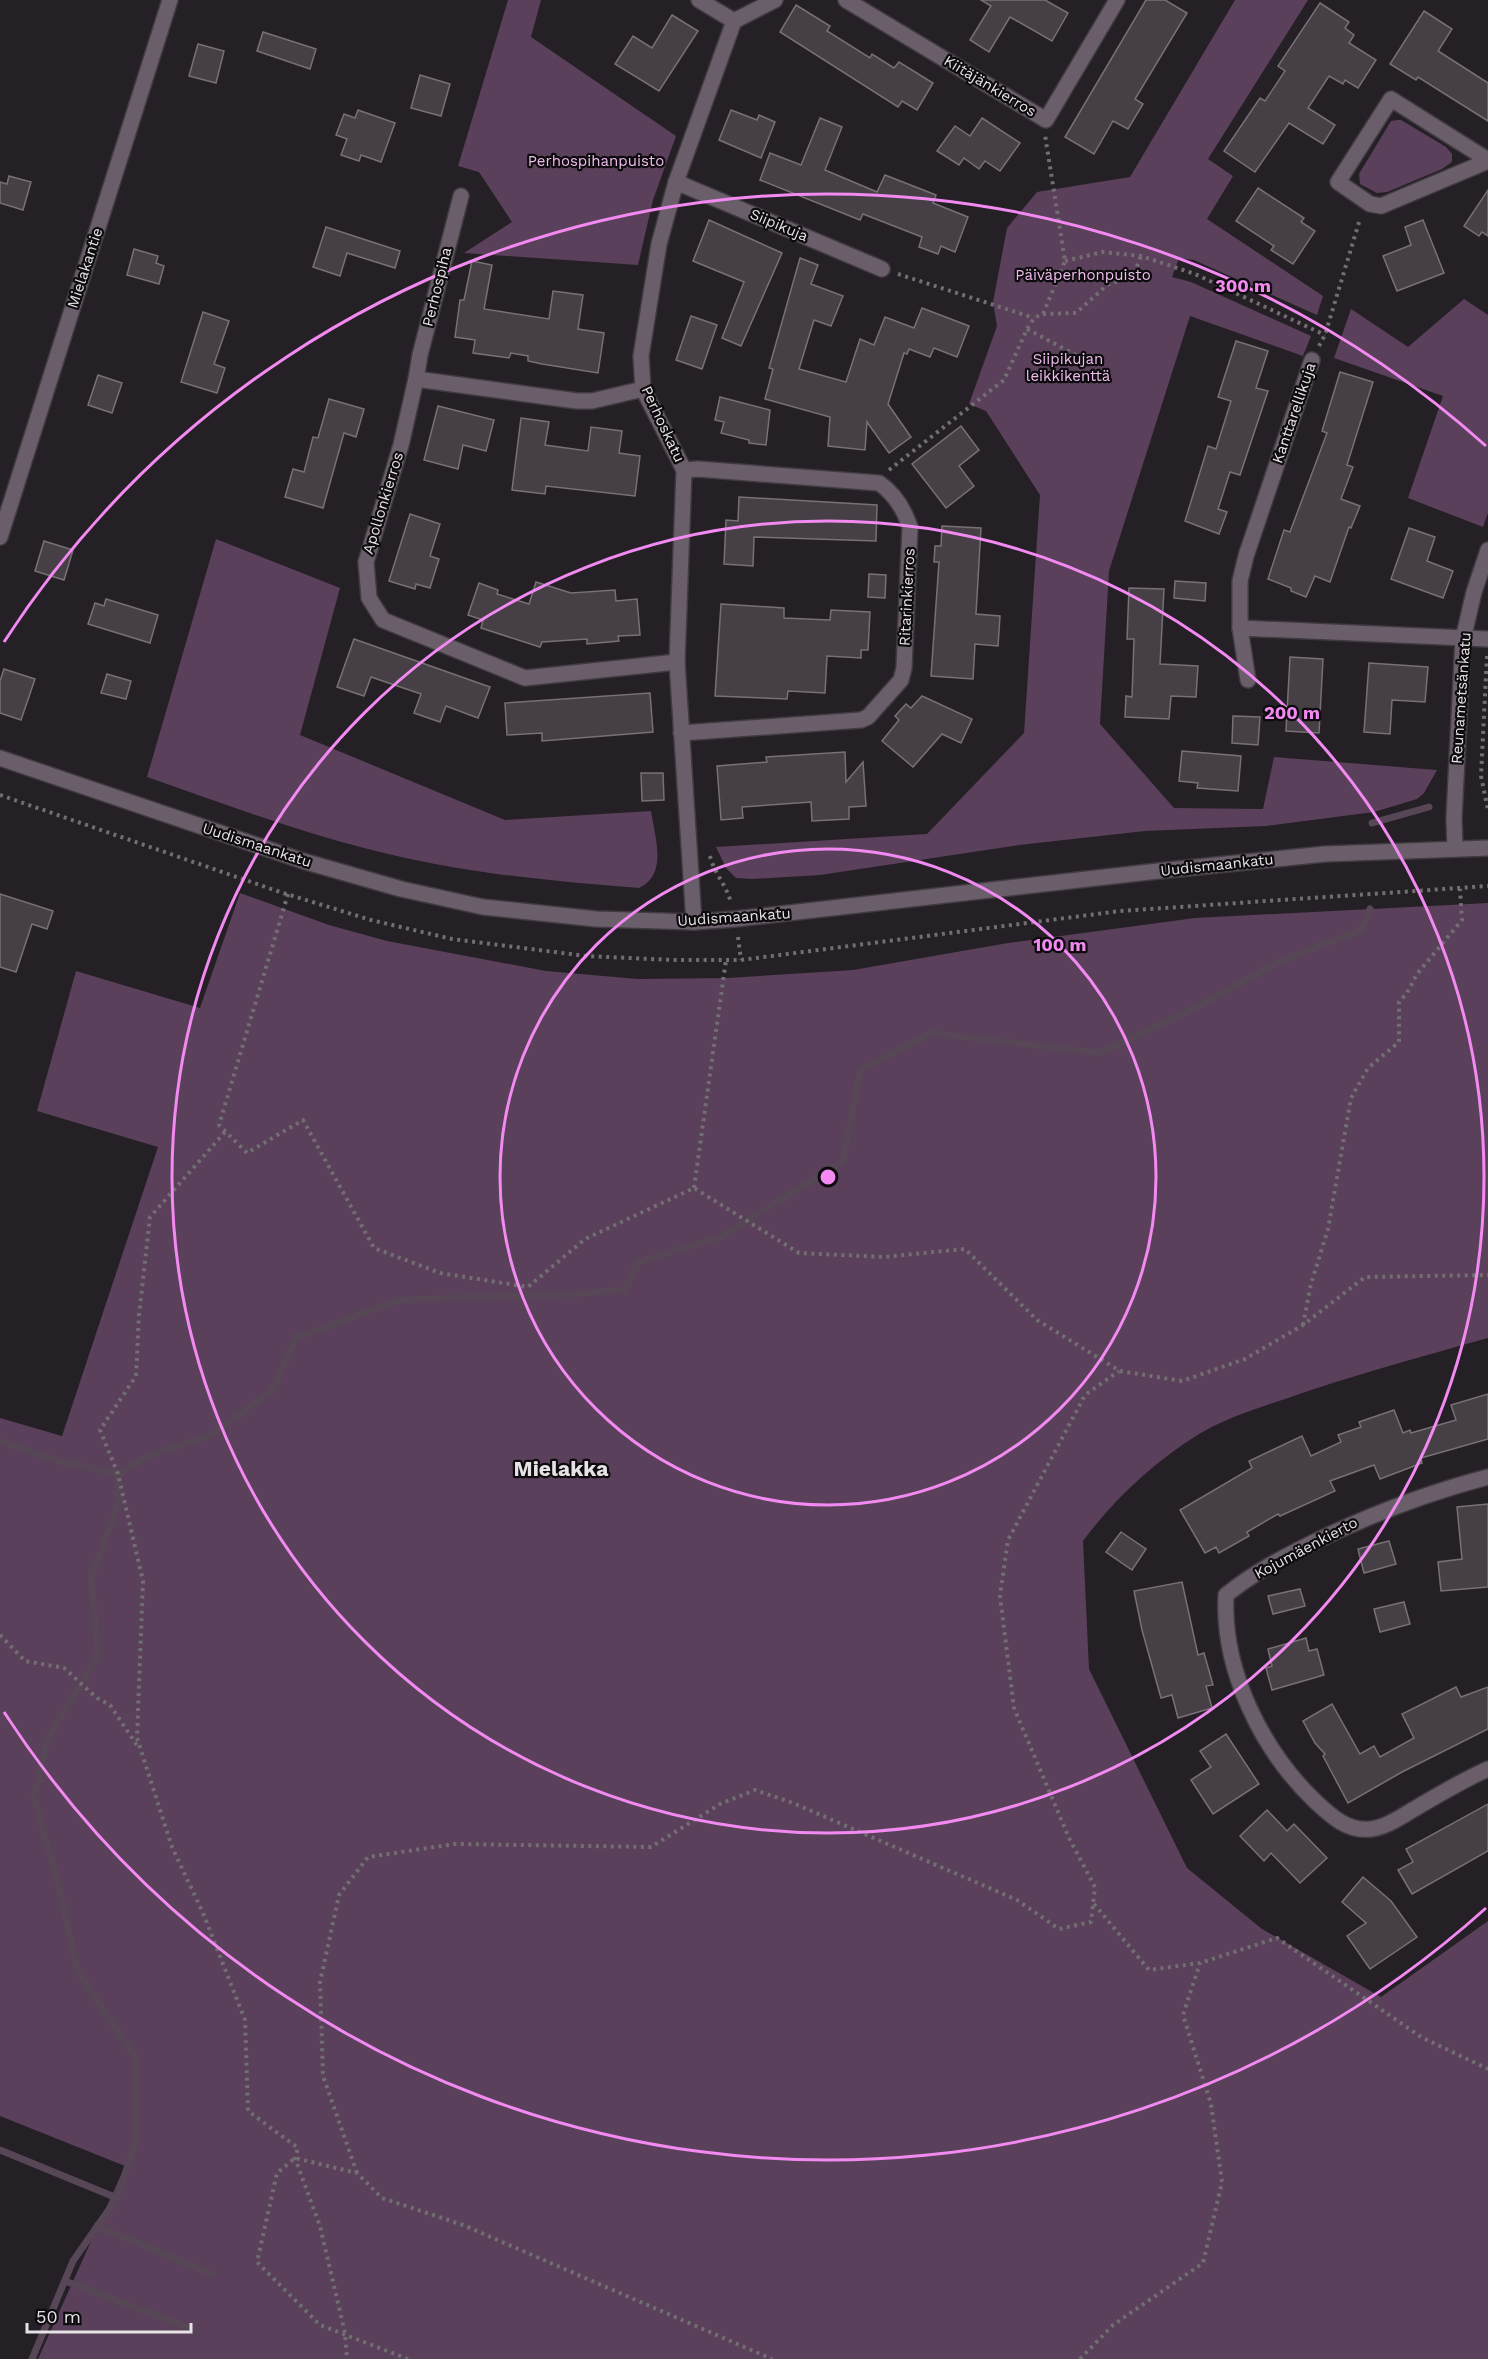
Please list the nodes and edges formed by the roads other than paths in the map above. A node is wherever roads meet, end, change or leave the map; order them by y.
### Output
1 (170, 0) edge
2 (699, 0) edge
3 (775, 0) edge
4 (846, 0) edge
5 (1117, 0) edge
6 (734, 21) junction
7 (1488, 160) edge
8 (676, 182) junction
9 (461, 196) dead end
10 (882, 269) road end
11 (1312, 360) road end
12 (416, 379) junction
13 (643, 389) junction
14 (684, 470) junction
15 (0, 537) edge
16 (1488, 550) edge
17 (1240, 628) junction
18 (1463, 639) junction
19 (1488, 639) edge
20 (677, 662) junction
21 (1248, 680) dead end
22 (681, 734) junction
23 (0, 758) edge
24 (1488, 848) edge
25 (1455, 849) junction
26 (694, 922) junction
27 (1488, 1477) edge
28 (1488, 1769) edge

1 - 15 street, Mielakantie
2 - 6 street
3 - 6 street
4 - 5 street, Kiitäjänkierros
6 - 8 street, Perhoskatu
7 - 7 street
8 - 10 street, Siipikuja
8 - 13 street, Perhoskatu
9 - 12 street, Perhospiha
11 - 17 street, Kanttarellikuja
12 - 13 street
12 - 20 street, Apollonkierros
13 - 14 street, Perhoskatu
14 - 20 street, Perhoskatu
14 - 22 street, Ritarinkierros
16 - 18 street, Reunametsänkatu
17 - 18 street
17 - 21 street, Kanttarellikuja
18 - 19 street
18 - 25 street, Reunametsänkatu
20 - 22 street, Perhoskatu
22 - 26 street, Perhoskatu
23 - 26 street, Uudismaankatu
24 - 25 street, Uudismaankatu
25 - 26 street, Uudismaankatu
27 - 28 street, Kojumäenkierto

